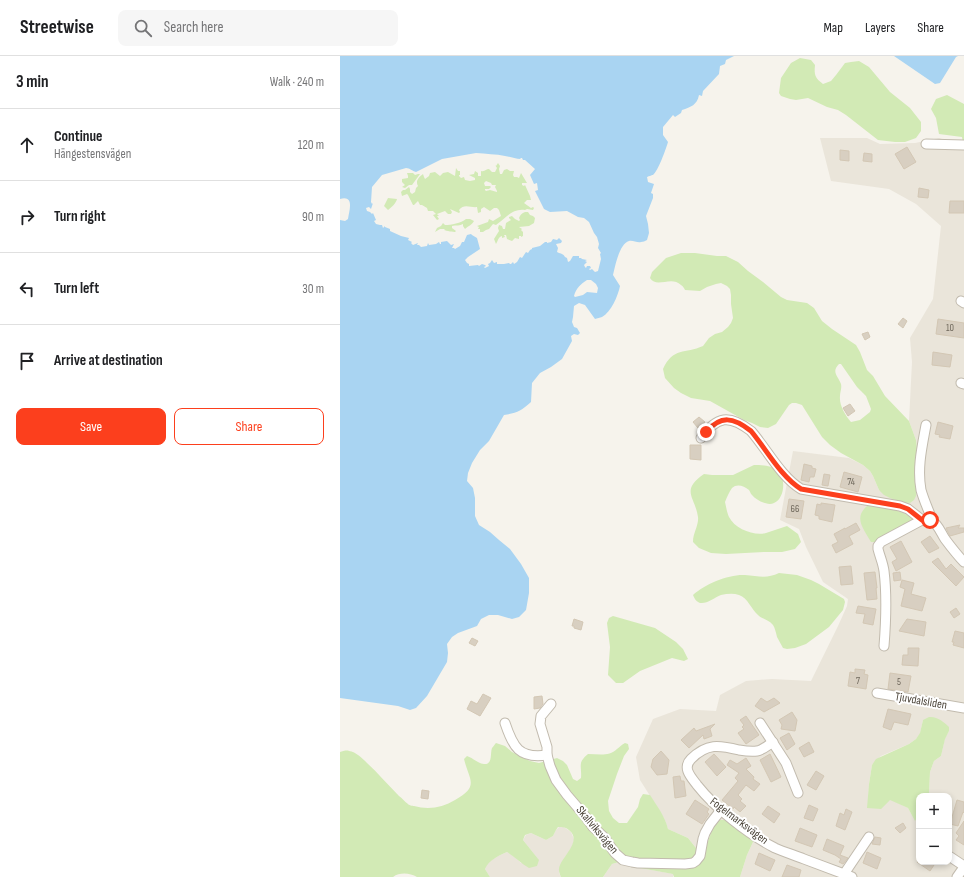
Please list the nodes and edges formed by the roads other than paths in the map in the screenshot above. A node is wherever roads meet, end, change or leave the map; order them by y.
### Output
1 (926, 144) dead end
2 (964, 145) edge
3 (926, 425) dead end
4 (701, 438) dead end
5 (922, 520) junction
6 (933, 522) junction
7 (964, 562) edge
8 (884, 646) dead end
9 (877, 693) dead end
10 (552, 704) dead end
11 (964, 708) edge
12 (504, 723) dead end
13 (760, 723) dead end
14 (773, 742) junction
15 (547, 755) junction
16 (798, 794) dead end
17 (721, 810) junction
18 (869, 837) dead end
19 (952, 858) edge
20 (964, 867) edge
21 (848, 876) edge
22 (958, 877) edge

1 - 2 street
3 - 6 street
4 - 5 street
5 - 6 street
5 - 8 street
6 - 7 street
9 - 11 street, Tjuvdalsliden
10 - 15 street, Skallviksvägen
12 - 15 street
13 - 14 street
14 - 16 street
14 - 17 street, Fogelmarksvägen
15 - 17 street, Skallviksvägen
17 - 21 street, Fogelmarksvägen
18 - 21 street
19 - 20 street
20 - 22 street

